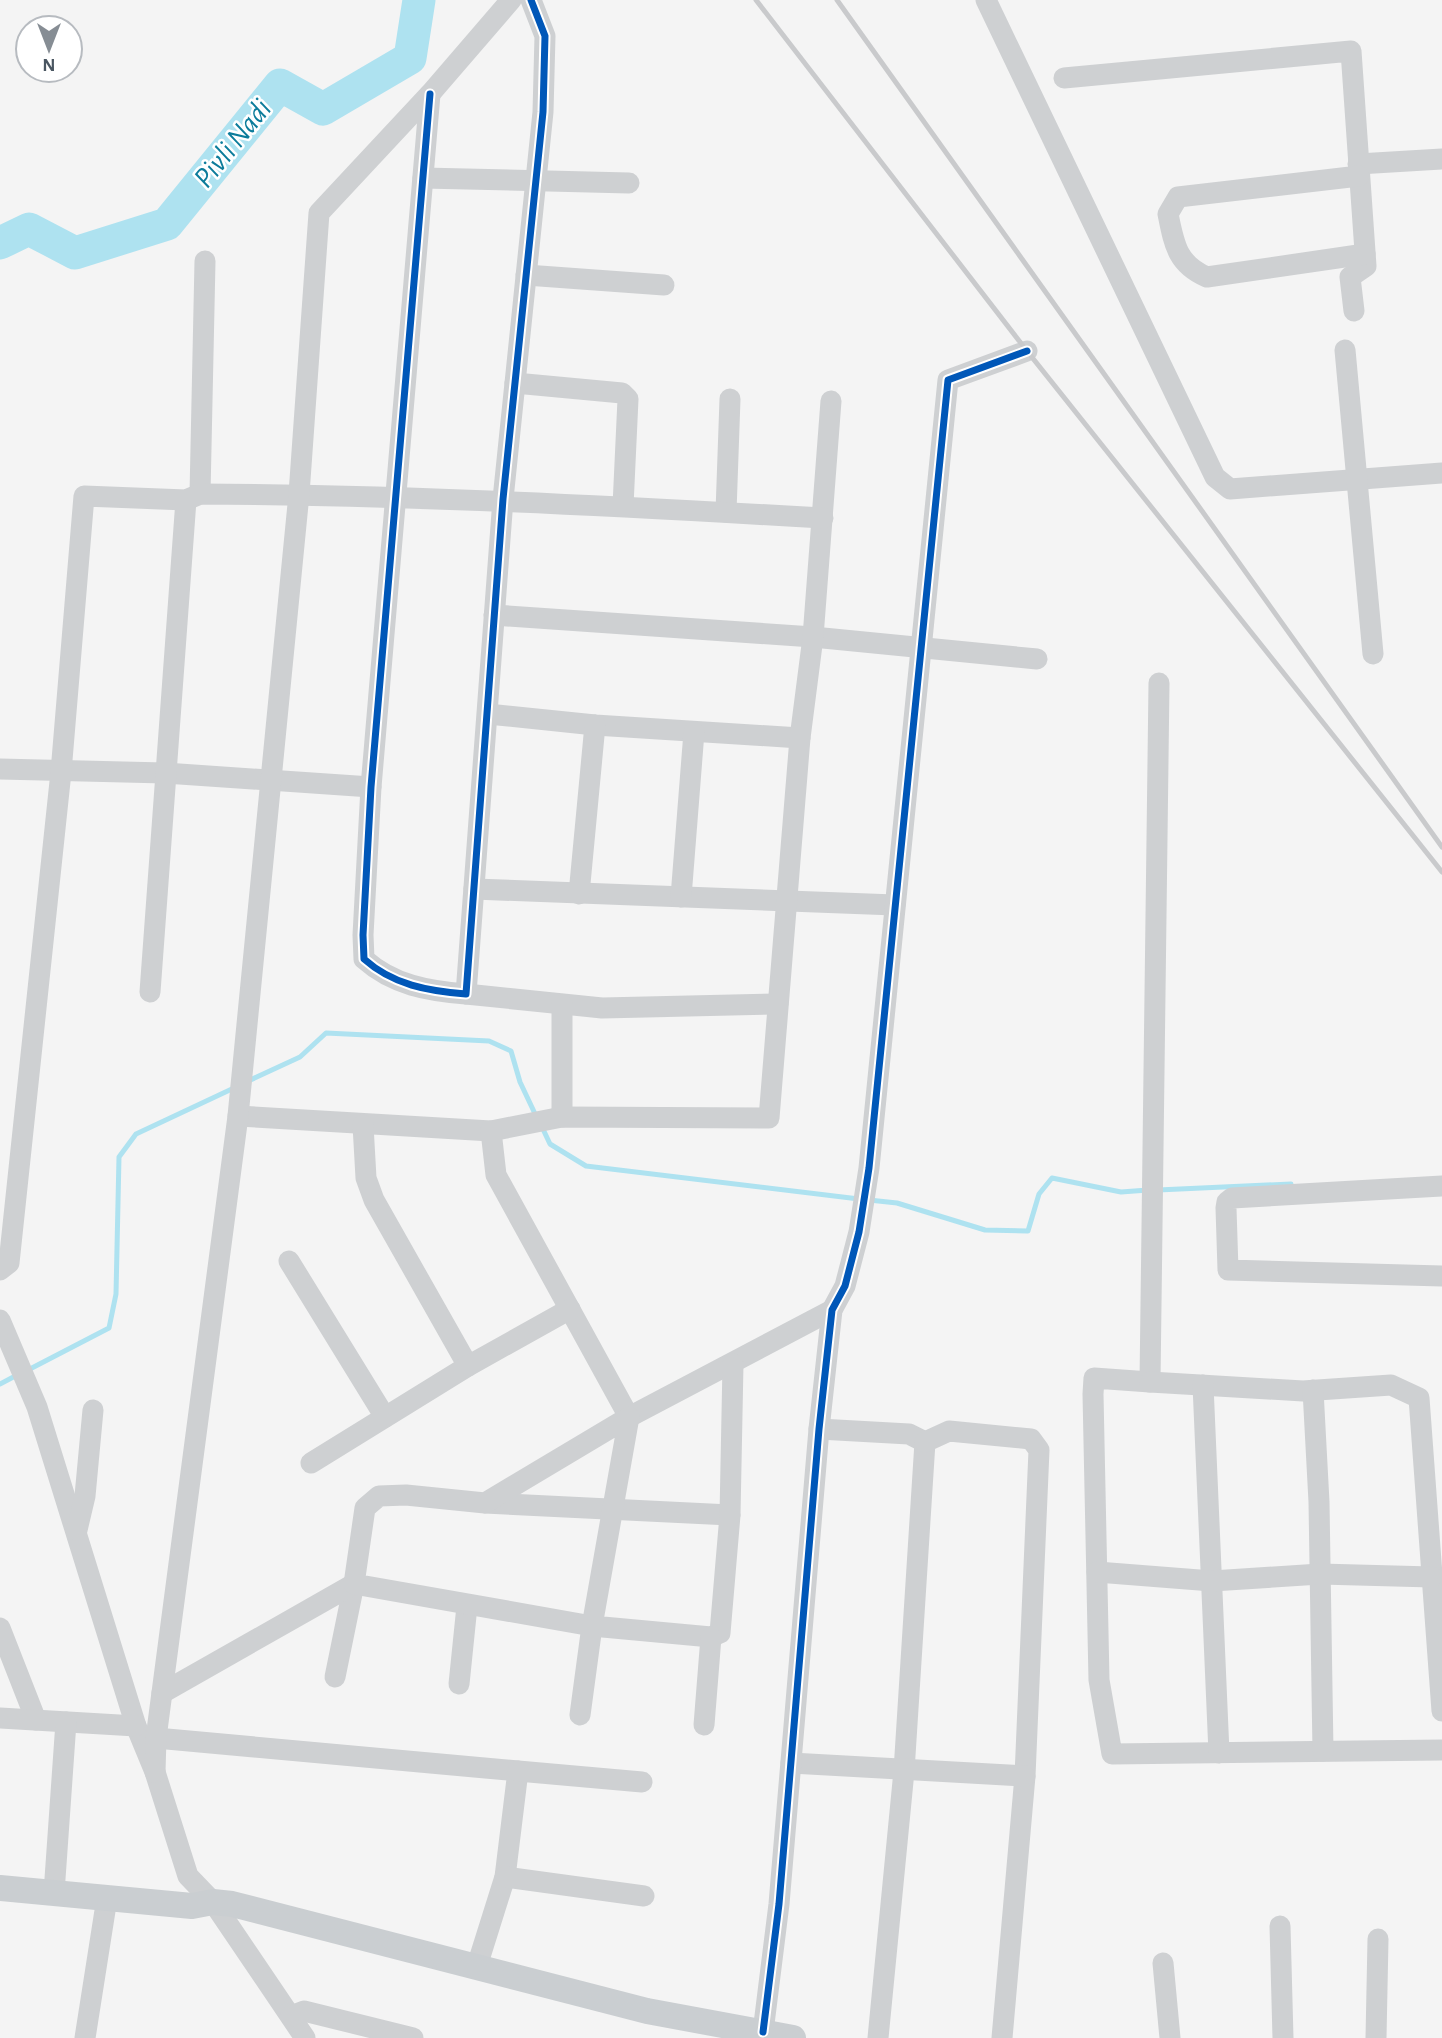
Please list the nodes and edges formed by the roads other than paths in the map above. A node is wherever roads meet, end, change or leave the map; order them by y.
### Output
1 (511, 0) edge
2 (531, 0) edge
3 (986, 0) edge
4 (1064, 78) dead end
5 (430, 94) junction
6 (1442, 159) edge
7 (1359, 170) junction
8 (423, 178) junction
9 (536, 180) junction
10 (629, 183) dead end
11 (1365, 254) junction
12 (205, 261) dead end
13 (526, 275) junction
14 (664, 285) dead end
15 (1354, 311) dead end
16 (1345, 350) dead end
17 (1027, 351) dead end
18 (515, 383) junction
19 (730, 399) dead end
20 (831, 401) dead end
21 (1442, 474) edge
22 (1359, 478) junction
23 (299, 494) junction
24 (395, 496) junction
25 (193, 497) junction
26 (503, 499) junction
27 (623, 506) junction
28 (726, 512) junction
29 (823, 518) junction
30 (494, 615) junction
31 (813, 637) junction
32 (921, 647) junction
33 (1373, 654) dead end
34 (1037, 659) dead end
35 (1159, 683) dead end
36 (488, 714) junction
37 (595, 725) junction
38 (694, 732) junction
39 (800, 738) junction
40 (0, 769) edge
41 (61, 772) junction
42 (165, 772) junction
43 (269, 780) junction
44 (370, 787) junction
45 (474, 889) junction
46 (579, 894) junction
47 (681, 897) junction
48 (788, 899) junction
49 (895, 905) junction
50 (150, 992) dead end
51 (466, 994) junction
52 (778, 1004) junction
53 (562, 1005) junction
54 (238, 1116) junction
55 (562, 1117) junction
56 (363, 1125) junction
57 (491, 1131) junction
58 (1442, 1186) edge
59 (289, 1261) dead end
60 (0, 1270) edge
61 (1442, 1276) edge
62 (570, 1309) junction
63 (832, 1310) junction
64 (0, 1320) edge
65 (733, 1363) junction
66 (468, 1366) junction
67 (1150, 1382) junction
68 (1203, 1385) junction
69 (1313, 1390) junction
70 (93, 1410) dead end
71 (386, 1417) junction
72 (629, 1417) junction
73 (819, 1429) junction
74 (925, 1441) junction
75 (310, 1463) dead end
76 (485, 1503) junction
77 (614, 1511) junction
78 (730, 1515) junction
79 (76, 1532) junction
80 (1097, 1572) junction
81 (1320, 1574) junction
82 (1432, 1577) junction
83 (1212, 1581) junction
84 (354, 1584) junction
85 (467, 1606) junction
86 (592, 1626) junction
87 (0, 1628) edge
88 (710, 1637) junction
89 (335, 1677) dead end
90 (459, 1684) dead end
91 (162, 1693) junction
92 (1442, 1711) edge
93 (580, 1715) dead end
94 (0, 1718) edge
95 (36, 1720) junction
96 (66, 1722) junction
97 (704, 1725) dead end
98 (136, 1726) junction
99 (156, 1738) junction
100 (1442, 1749) edge
101 (1323, 1751) junction
102 (1219, 1753) junction
103 (791, 1763) junction
104 (518, 1771) junction
105 (904, 1771) junction
106 (155, 1772) junction
107 (1025, 1776) junction
108 (642, 1782) dead end
109 (505, 1877) junction
110 (0, 1888) edge
111 (54, 1893) junction
112 (644, 1896) dead end
113 (107, 1898) junction
114 (212, 1902) junction
115 (1280, 1926) dead end
116 (1378, 1939) dead end
117 (1163, 1963) dead end
118 (477, 1966) junction
119 (291, 2016) junction
120 (763, 2032) junction
121 (85, 2038) edge
122 (305, 2038) edge
123 (413, 2038) edge
124 (793, 2038) edge
125 (878, 2038) edge
126 (1002, 2038) edge
127 (1170, 2038) edge
128 (1283, 2038) edge
129 (1376, 2038) edge

1 - 5 street
2 - 9 street
3 - 22 street
4 - 7 street
5 - 8 street
5 - 23 street
6 - 7 street
7 - 11 street
7 - 11 street
8 - 9 street
8 - 24 street
9 - 10 street
9 - 13 street
11 - 15 street
12 - 25 street
13 - 14 street
13 - 18 street
16 - 22 street
17 - 32 street
18 - 26 street
18 - 27 street
19 - 28 street
20 - 29 street
21 - 22 street
22 - 33 street
23 - 24 street
23 - 25 street
23 - 43 street
24 - 26 street
24 - 44 street
25 - 41 street
25 - 42 street
26 - 27 street
26 - 30 street
27 - 28 street
28 - 29 street
29 - 31 street
30 - 31 street
30 - 36 street
31 - 32 street
31 - 39 street
32 - 34 street
32 - 49 street
35 - 67 street
36 - 37 street
36 - 45 street
37 - 38 street
37 - 46 street
38 - 39 street
38 - 47 street
39 - 48 street
40 - 41 street
41 - 42 street
41 - 60 street
42 - 43 street
42 - 50 street
43 - 44 street
43 - 54 street
44 - 51 street
45 - 46 street
45 - 51 street
46 - 47 street
47 - 48 street
48 - 49 street
48 - 52 street
49 - 63 street
51 - 53 street
52 - 53 street
52 - 55 street
53 - 55 street
54 - 56 street
54 - 91 street
55 - 57 street
56 - 57 street
56 - 66 street
57 - 62 street
58 - 61 street
59 - 71 street
62 - 66 street
62 - 72 street
63 - 65 street
63 - 73 street
64 - 79 street
65 - 72 street
65 - 78 street
66 - 71 street
67 - 68 street
67 - 80 street
68 - 69 street
68 - 83 street
69 - 81 street
69 - 82 street
70 - 79 street
71 - 75 street
72 - 76 street
72 - 77 street
73 - 74 street
73 - 103 street
74 - 105 street
74 - 107 street
76 - 77 street
76 - 84 street
77 - 78 street
77 - 86 street
78 - 88 street
79 - 98 street
80 - 83 street
80 - 102 street
81 - 82 street
81 - 83 street
81 - 101 street
82 - 92 street
83 - 102 street
84 - 85 street
84 - 89 street
84 - 91 street
85 - 86 street
85 - 90 street
86 - 88 street
86 - 93 street
87 - 95 street
88 - 97 street
91 - 99 street
94 - 95 street
95 - 96 street
96 - 98 street
96 - 111 street
98 - 106 street
99 - 104 street
99 - 106 street
100 - 101 street
101 - 102 street
103 - 105 street
103 - 120 street
104 - 108 street
104 - 109 street
105 - 107 street
105 - 125 street
106 - 114 street
107 - 126 street
109 - 112 street
109 - 118 street
110 - 111 main road
111 - 113 main road
113 - 114 main road
113 - 121 street
114 - 118 main road
114 - 119 street
115 - 128 street
116 - 129 street
117 - 127 street
118 - 120 main road
119 - 122 street
119 - 123 street
120 - 124 main road

